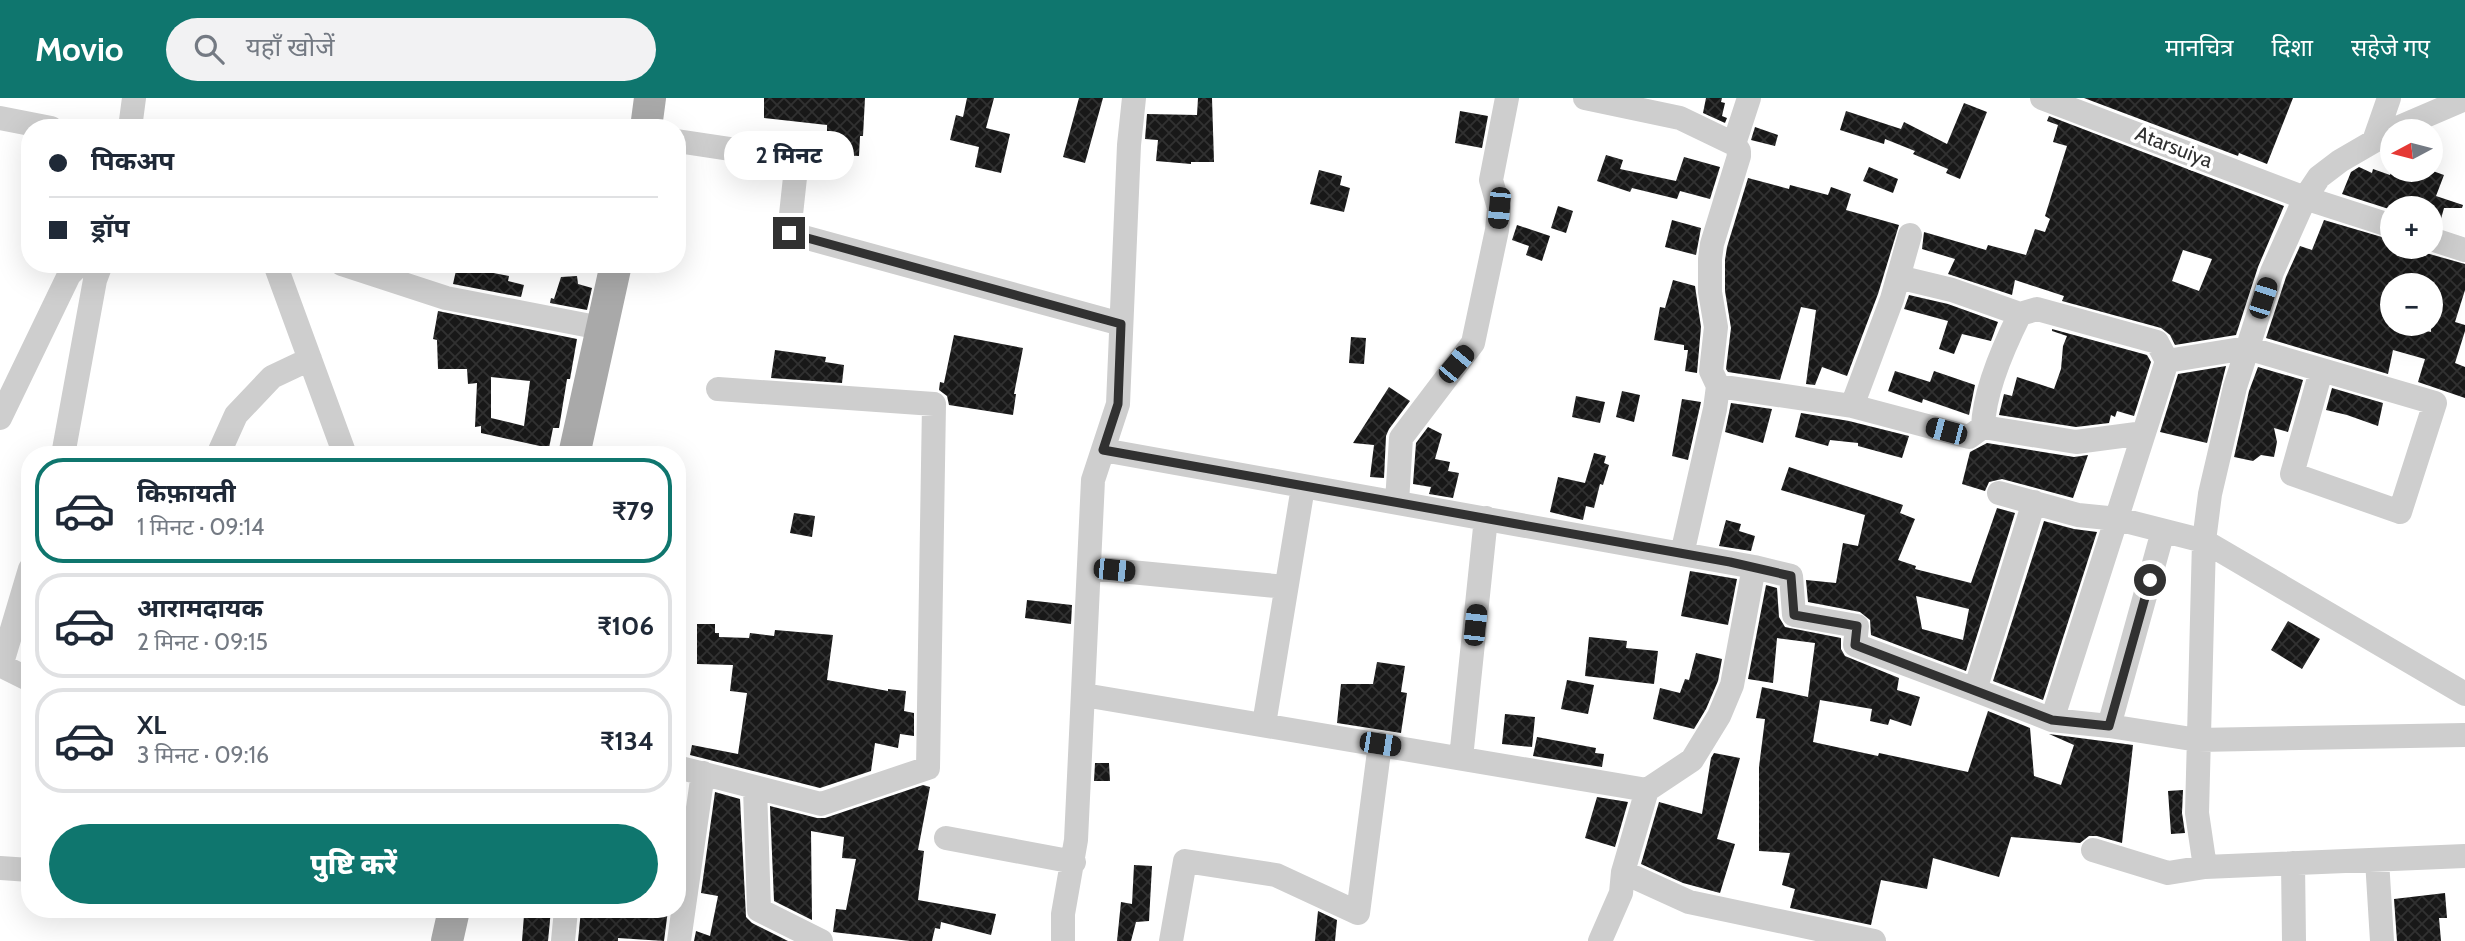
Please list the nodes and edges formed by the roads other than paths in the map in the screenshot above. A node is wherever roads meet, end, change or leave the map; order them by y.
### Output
1 (134, 98) edge
2 (650, 98) edge
3 (1134, 98) edge
4 (1507, 98) edge
5 (1585, 98) edge
6 (1749, 98) edge
7 (2042, 98) edge
8 (2389, 98) edge
9 (2465, 99) edge
10 (0, 118) edge
11 (131, 119) edge
12 (647, 119) edge
13 (21, 122) edge
14 (2374, 141) junction
15 (686, 142) edge
16 (1734, 144) junction
17 (2305, 198) junction
18 (2380, 222) edge
19 (1910, 235) dead end
20 (2443, 243) edge
21 (2465, 250) edge
22 (71, 273) edge
23 (97, 273) edge
24 (278, 273) edge
25 (370, 273) edge
26 (614, 273) edge
27 (1898, 277) junction
28 (2020, 314) junction
29 (1121, 324) junction
30 (601, 328) junction
31 (2247, 348) junction
32 (310, 359) junction
33 (2166, 361) junction
34 (2321, 371) junction
35 (1718, 386) junction
36 (718, 389) dead end
37 (1852, 406) junction
38 (0, 418) edge
39 (1983, 427) junction
40 (2144, 433) junction
41 (65, 446) edge
42 (222, 446) edge
43 (342, 446) edge
44 (576, 446) edge
45 (1103, 450) junction
46 (1303, 487) junction
47 (1999, 493) dead end
48 (1396, 502) junction
49 (2034, 502) junction
50 (1486, 518) junction
51 (2118, 519) junction
52 (2163, 531) junction
53 (2204, 541) junction
54 (1682, 554) junction
55 (1754, 567) junction
56 (1089, 568) junction
57 (1286, 587) junction
58 (21, 599) edge
59 (1, 665) edge
60 (21, 675) edge
61 (1975, 690) junction
62 (2465, 694) edge
63 (1084, 695) junction
64 (2052, 720) junction
65 (1264, 724) junction
66 (2109, 726) junction
67 (2465, 735) edge
68 (2198, 740) junction
69 (1380, 744) junction
70 (1461, 758) junction
71 (686, 769) edge
72 (703, 773) junction
73 (755, 788) junction
74 (1647, 790) junction
75 (946, 838) dead end
76 (2093, 850) dead end
77 (2465, 856) edge
78 (2376, 860) junction
79 (1074, 862) junction
80 (2293, 863) junction
81 (2205, 867) junction
82 (0, 868) edge
83 (21, 869) edge
84 (1623, 872) junction
85 (686, 892) edge
86 (565, 918) edge
87 (682, 918) edge
88 (563, 941) edge
89 (679, 941) edge
90 (821, 941) edge
91 (1063, 941) edge
92 (1171, 941) edge
93 (1601, 941) edge
94 (1872, 941) edge
95 (2294, 941) edge
96 (2382, 941) edge

1 - 11 street
2 - 12 main road
3 - 29 street
4 - 48 street
5 - 16 street
6 - 16 street
7 - 17 street, Atarsuiya
8 - 14 street
9 - 14 street
10 - 13 street
14 - 17 street
15 - 29 street
16 - 35 street
17 - 18 street, Atarsuiya
17 - 31 street
19 - 27 street
20 - 21 street
22 - 38 street
23 - 41 street
24 - 32 street
25 - 30 street
26 - 30 main road
27 - 28 street
27 - 37 street
28 - 33 street
28 - 39 street
29 - 45 street
30 - 44 main road
31 - 33 street
31 - 34 street
31 - 53 street
32 - 42 street
32 - 43 street
33 - 40 street
34 - 34 street
35 - 37 street
35 - 54 street
36 - 73 street
37 - 39 street
39 - 40 street
40 - 51 street
45 - 46 street
45 - 56 street
46 - 48 street
46 - 57 street
47 - 49 street
48 - 50 street
49 - 51 street
49 - 61 street
50 - 54 street
50 - 70 street
51 - 52 street
51 - 64 street
52 - 53 street
52 - 66 street
53 - 62 street
53 - 68 street
54 - 55 street
55 - 61 street
55 - 74 street
56 - 57 street
56 - 63 street
57 - 65 street
58 - 59 street
59 - 60 street
61 - 64 street
63 - 65 street
63 - 79 street
64 - 66 street
65 - 69 street
66 - 68 street
67 - 68 street
68 - 81 street
69 - 70 street
69 - 92 street
70 - 74 street
71 - 72 street
72 - 73 street
72 - 85 street
73 - 90 street
74 - 84 street
75 - 79 street
76 - 81 street
77 - 78 street
78 - 80 street
78 - 96 street
79 - 91 street
80 - 81 street
80 - 95 street
82 - 83 street
84 - 93 street
84 - 94 street
86 - 88 street
87 - 89 street

